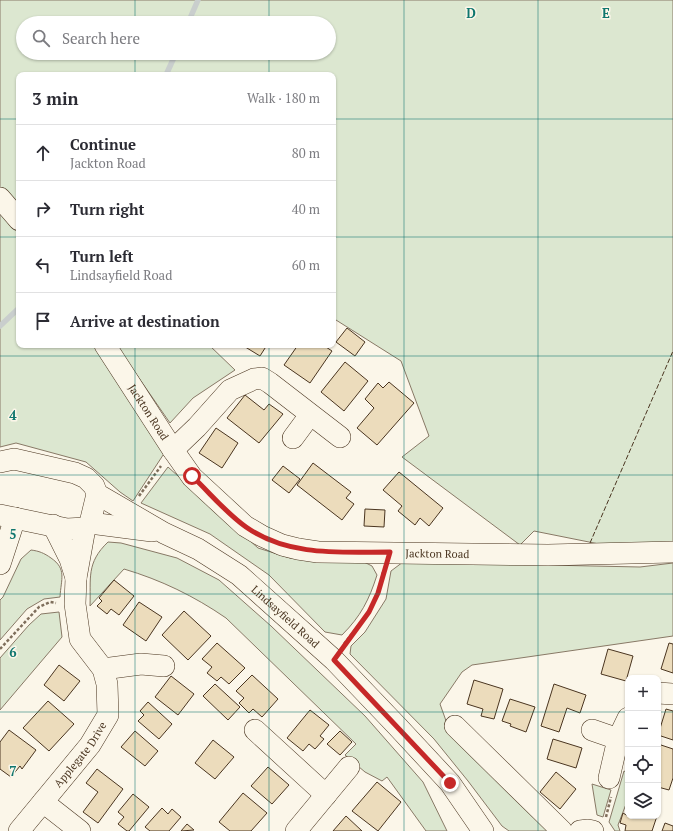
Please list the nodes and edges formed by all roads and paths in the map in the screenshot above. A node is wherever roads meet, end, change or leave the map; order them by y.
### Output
1 (0, 198) edge
2 (16, 217) edge
3 (107, 348) edge
4 (310, 415) junction
5 (340, 437) dead end
6 (293, 438) dead end
7 (173, 450) junction
8 (0, 462) edge
9 (96, 494) junction
10 (129, 513) junction
11 (8, 517) edge
12 (53, 525) junction
13 (88, 526) junction
14 (164, 533) junction
15 (390, 552) junction
16 (673, 552) edge
17 (0, 564) edge
18 (76, 578) junction
19 (75, 604) junction
20 (0, 649) edge
21 (334, 660) junction
22 (164, 666) dead end
23 (103, 669) junction
24 (661, 693) edge
25 (673, 694) edge
26 (625, 724) edge
27 (455, 726) dead end
28 (255, 730) dead end
29 (592, 730) dead end
30 (618, 739) junction
31 (349, 767) dead end
32 (609, 778) joint
33 (326, 795) junction
34 (43, 802) junction
35 (598, 828) edge
36 (19, 831) edge
37 (80, 831) edge
38 (296, 831) edge
39 (482, 831) edge
40 (562, 831) edge
41 (580, 831) edge

1 - 2 street
3 - 7 street, Jackton Road
4 - 5 street
4 - 6 street
4 - 7 street
7 - 10 path
7 - 15 street, Jackton Road
8 - 9 street
9 - 10 street, Lindsayfield Road
9 - 13 street
10 - 14 street, Lindsayfield Road
11 - 12 street, Lindsayfield Road
11 - 17 street
12 - 13 street, Lindsayfield Road
12 - 18 street
13 - 14 street, Lindsayfield Road
13 - 18 street
14 - 21 street, Lindsayfield Road
15 - 16 street, Jackton Road
15 - 21 path
18 - 19 street, Applegate Drive
19 - 20 path
19 - 23 street, Applegate Drive
21 - 39 street, Lindsayfield Road
22 - 23 street
23 - 34 street, Applegate Drive
24 - 25 street
26 - 30 street
27 - 40 street
28 - 33 street
29 - 30 street
30 - 32 street
31 - 33 street
32 - 35 path
33 - 38 street
34 - 36 street, Applegate Drive
34 - 37 street
35 - 41 street

